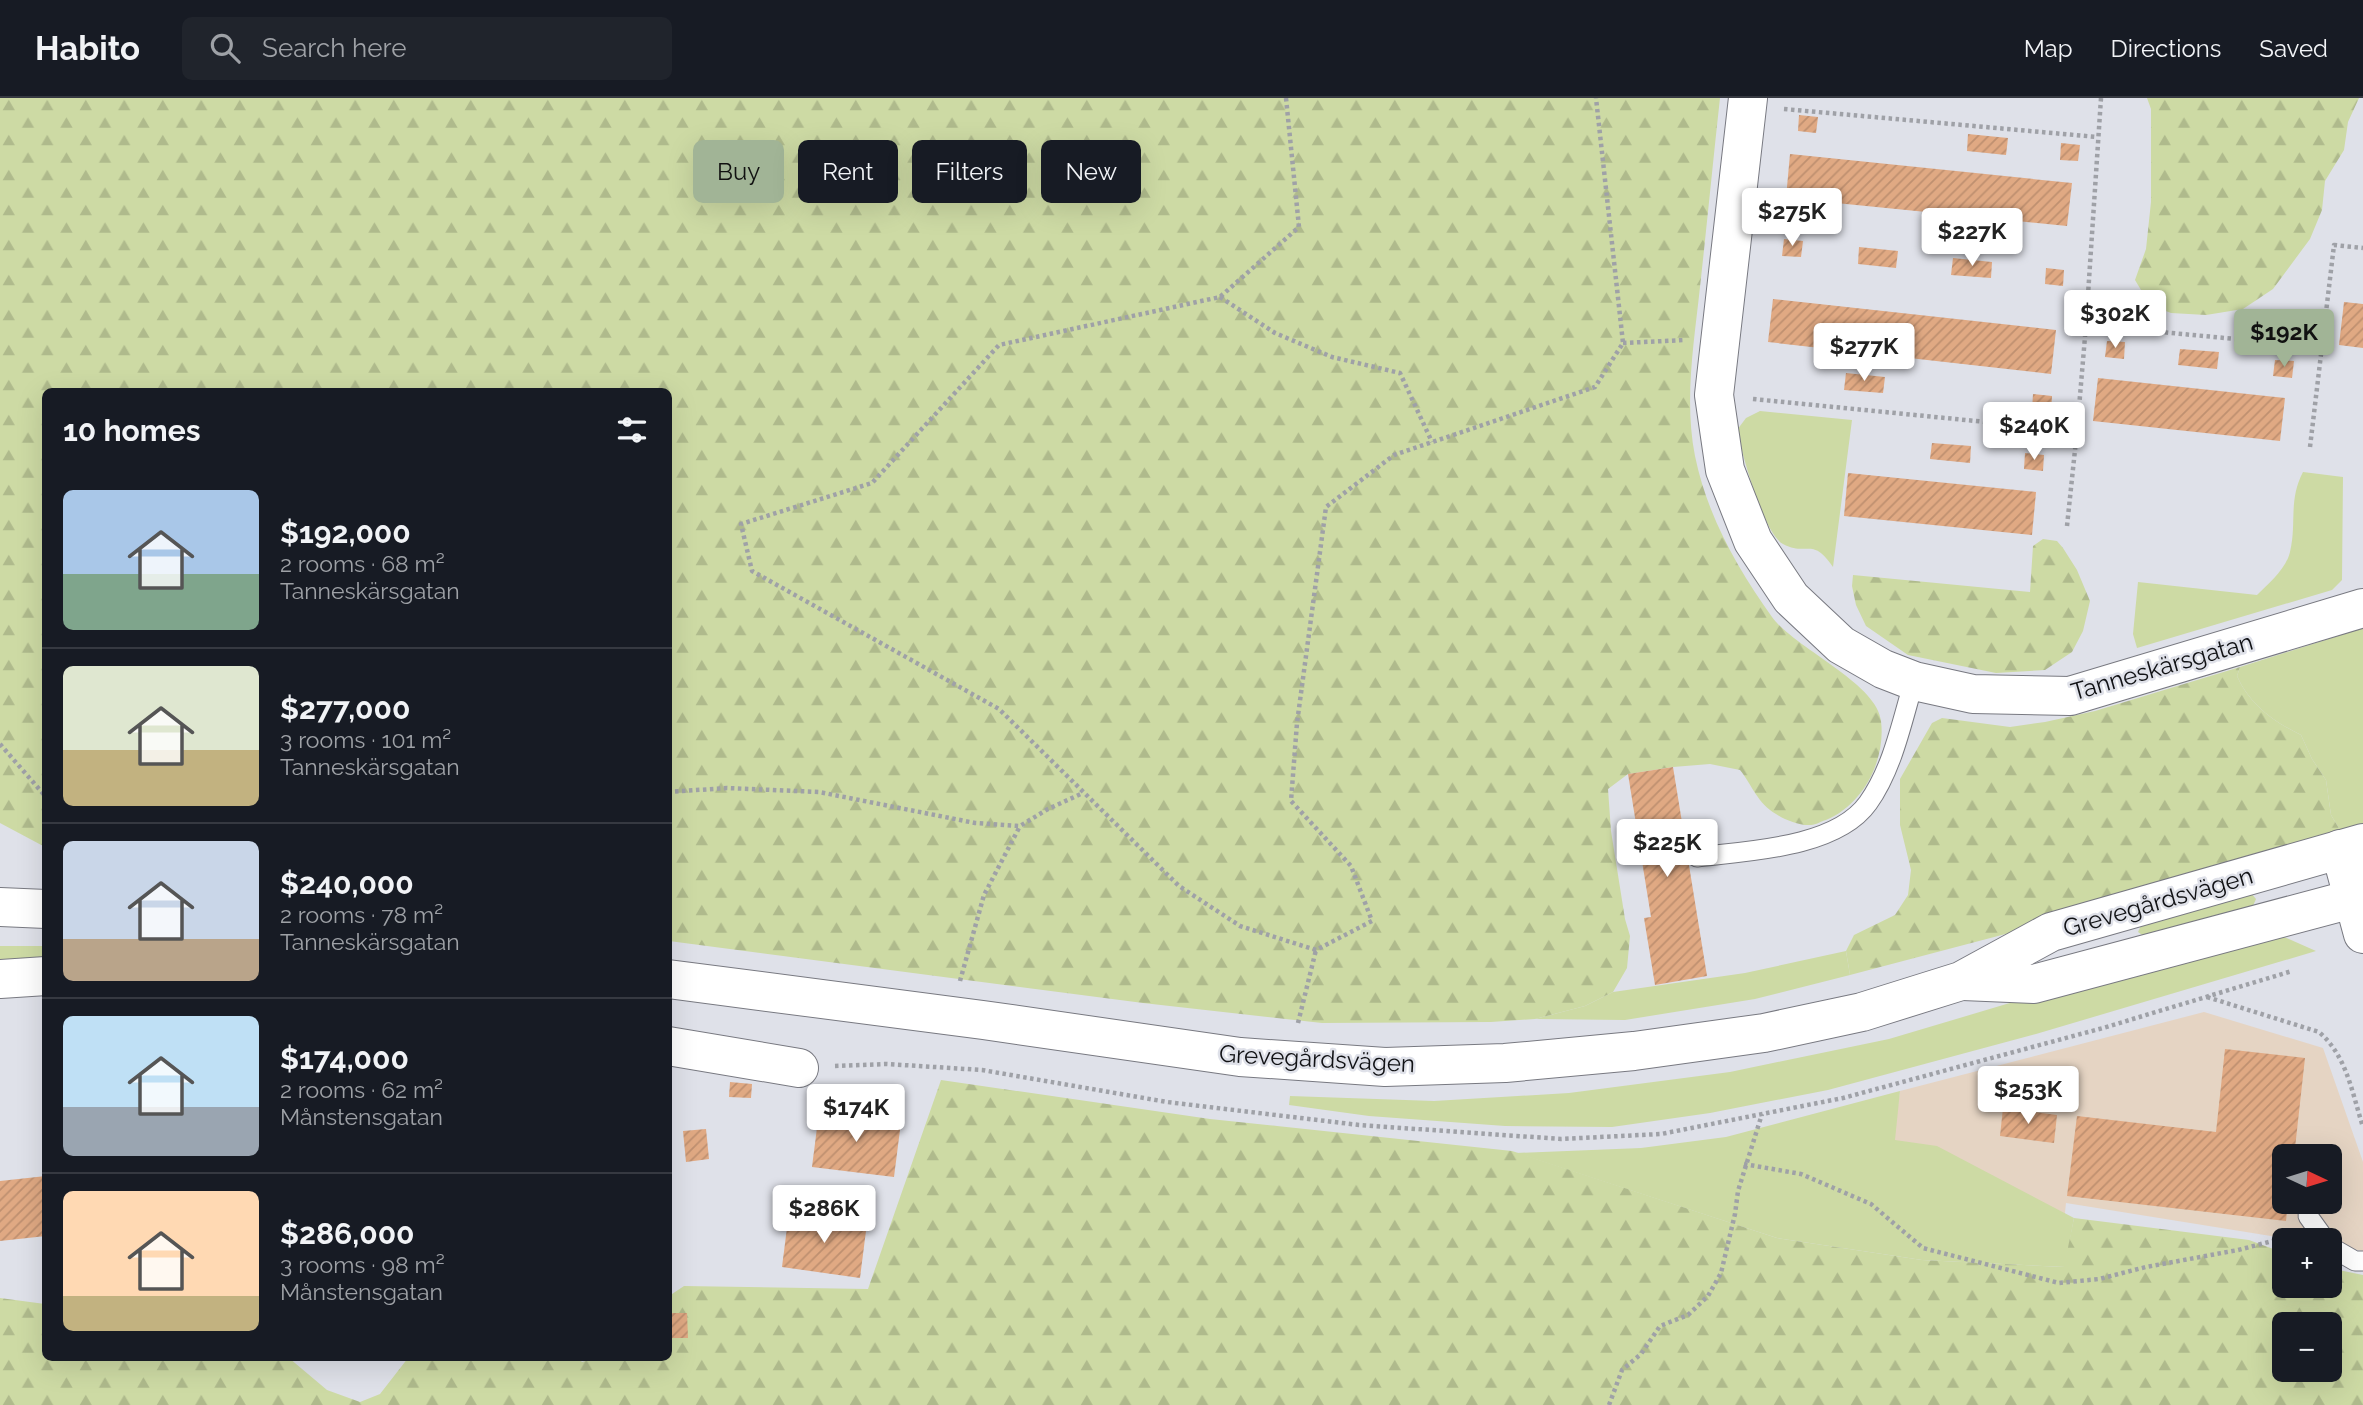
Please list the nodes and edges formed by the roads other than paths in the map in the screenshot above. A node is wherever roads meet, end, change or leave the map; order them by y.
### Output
1 (1747, 102) edge
2 (2363, 608) edge
3 (1914, 681) junction
4 (2352, 846) edge
5 (1697, 857) dead end
6 (0, 908) edge
7 (42, 909) edge
8 (2360, 910) edge
9 (42, 976) edge
10 (0, 979) edge
11 (672, 980) edge
12 (1961, 981) junction
13 (672, 1047) edge
14 (799, 1068) dead end
15 (2308, 1216) road end
16 (2317, 1228) edge
17 (2342, 1253) edge
18 (2363, 1261) edge

1 - 3 street, Tanneskärsgatan
2 - 3 street, Tanneskärsgatan
3 - 5 lane
4 - 8 street
4 - 12 street, Grevegårdsvägen
6 - 7 street
8 - 12 street, Grevegårdsvägen
9 - 10 street
11 - 12 street, Grevegårdsvägen
13 - 14 street
15 - 16 lane
17 - 18 lane

